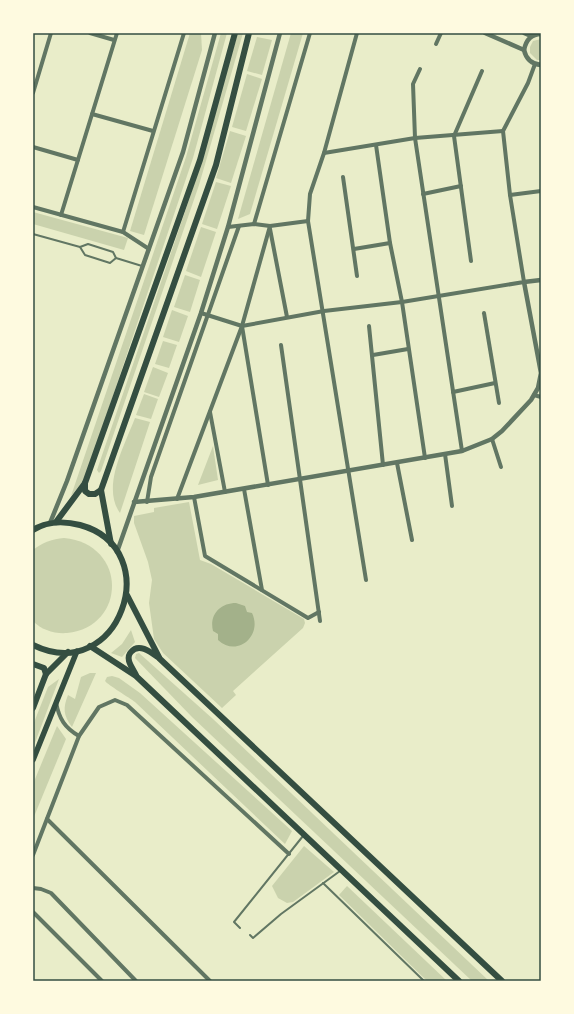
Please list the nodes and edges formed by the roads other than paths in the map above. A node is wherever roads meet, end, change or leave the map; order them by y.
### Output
1 (51, 33) edge
2 (90, 33) edge
3 (117, 33) edge
4 (184, 33) edge
5 (215, 33) edge
6 (235, 33) edge
7 (249, 33) edge
8 (280, 33) edge
9 (310, 33) edge
10 (357, 33) edge
11 (441, 33) edge
12 (485, 33) edge
13 (524, 33) edge
14 (541, 34) edge
15 (532, 36) junction
16 (114, 40) junction
17 (436, 44) dead end
18 (524, 50) junction
19 (535, 64) junction
20 (541, 65) edge
21 (420, 69) dead end
22 (482, 71) dead end
23 (33, 92) edge
24 (92, 114) junction
25 (153, 131) junction
26 (503, 131) junction
27 (454, 136) junction
28 (415, 138) junction
29 (376, 146) junction
30 (33, 147) edge
31 (324, 153) junction
32 (78, 160) junction
33 (344, 177) dead end
34 (461, 186) junction
35 (541, 191) edge
36 (423, 194) junction
37 (510, 195) junction
38 (33, 207) edge
39 (61, 215) junction
40 (308, 221) junction
41 (254, 224) junction
42 (239, 226) junction
43 (270, 226) junction
44 (228, 227) junction
45 (124, 232) junction
46 (33, 234) edge
47 (390, 243) junction
48 (80, 247) junction
49 (149, 249) junction
50 (354, 249) junction
51 (116, 258) junction
52 (471, 261) dead end
53 (143, 266) junction
54 (358, 276) dead end
55 (541, 280) edge
56 (524, 282) junction
57 (439, 296) junction
58 (402, 302) junction
59 (324, 311) junction
60 (201, 313) junction
61 (484, 313) dead end
62 (208, 315) junction
63 (287, 317) junction
64 (242, 326) junction
65 (369, 326) dead end
66 (280, 345) dead end
67 (408, 349) junction
68 (373, 355) junction
69 (495, 383) junction
70 (453, 392) junction
71 (534, 395) junction
72 (541, 397) edge
73 (499, 403) dead end
74 (210, 412) junction
75 (492, 439) junction
76 (462, 452) junction
77 (445, 454) junction
78 (425, 458) junction
79 (397, 463) junction
80 (383, 465) junction
81 (501, 467) dead end
82 (349, 471) junction
83 (299, 479) junction
84 (85, 482) junction
85 (268, 484) junction
86 (244, 489) junction
87 (101, 490) junction
88 (225, 492) junction
89 (194, 497) junction
90 (177, 499) junction
91 (134, 502) junction
92 (147, 502) junction
93 (452, 506) dead end
94 (53, 523) junction
95 (33, 530) edge
96 (412, 540) dead end
97 (111, 544) junction
98 (117, 552) junction
99 (366, 580) dead end
100 (262, 590) junction
101 (127, 595) junction
102 (319, 612) junction
103 (320, 621) dead end
104 (33, 645) edge
105 (90, 646) junction
106 (77, 651) junction
107 (68, 652) junction
108 (160, 659) junction
109 (33, 664) edge
110 (46, 674) junction
111 (136, 676) junction
112 (56, 700) junction
113 (33, 708) edge
114 (79, 736) junction
115 (33, 760) edge
116 (47, 819) junction
117 (304, 835) junction
118 (289, 854) junction
119 (33, 855) edge
120 (341, 870) junction
121 (323, 883) junction
122 (33, 888) edge
123 (33, 912) edge
124 (240, 928) dead end
125 (250, 935) dead end
126 (102, 981) edge
127 (136, 981) edge
128 (210, 981) edge
129 (424, 981) edge
130 (459, 981) edge
131 (502, 981) edge

1 - 23 street
2 - 16 street
3 - 16 street
4 - 25 street
5 - 49 street
6 - 84 highway
7 - 87 highway
8 - 44 street
9 - 41 street
10 - 31 street
11 - 17 street
12 - 18 street
13 - 15 street
14 - 15 street
15 - 18 street
16 - 24 street
18 - 19 street
19 - 20 street
19 - 26 street
21 - 28 street
22 - 27 street
24 - 25 street
24 - 32 street
25 - 45 street
26 - 27 street
26 - 37 street
27 - 28 street
27 - 34 street
28 - 29 street
28 - 36 street
29 - 31 street
29 - 47 street
30 - 32 street
31 - 40 street
32 - 39 street
33 - 50 street
34 - 36 street
34 - 52 street
35 - 37 street
36 - 57 street
37 - 56 street
38 - 39 street
39 - 45 street
40 - 43 street
40 - 59 street
41 - 42 street
41 - 43 street
42 - 44 street
42 - 62 street
43 - 63 street
43 - 64 street
44 - 60 street
45 - 49 street
46 - 48 lane
47 - 50 street
47 - 58 street
48 - 51 lane
48 - 51 lane
49 - 53 street
50 - 54 street
51 - 53 lane
53 - 94 street
55 - 56 street
56 - 57 street
56 - 71 street
57 - 58 street
57 - 70 street
58 - 59 street
58 - 67 street
59 - 63 street
59 - 82 street
60 - 62 street
60 - 91 street
61 - 69 street
62 - 64 street
62 - 92 street
63 - 64 street
64 - 74 street
64 - 85 street
65 - 68 street
66 - 83 street
67 - 68 street
67 - 78 street
68 - 80 street
69 - 70 street
69 - 73 street
70 - 76 street
71 - 72 street
71 - 75 street
74 - 88 street
74 - 90 street
75 - 76 street
75 - 81 street
76 - 77 street
77 - 78 street
77 - 93 street
78 - 79 street
79 - 80 street
79 - 96 street
80 - 82 street
82 - 83 street
82 - 99 street
83 - 85 street
83 - 102 street
84 - 87 highway
84 - 94 highway
85 - 86 street
86 - 88 street
86 - 100 street
87 - 97 highway
88 - 89 street
89 - 90 street
89 - 100 street
90 - 92 street
91 - 92 street
91 - 98 street
94 - 95 highway
94 - 97 highway
97 - 98 highway
98 - 101 highway
100 - 102 street
101 - 105 highway
101 - 108 highway
102 - 103 street
104 - 107 highway
105 - 106 highway
105 - 111 highway
106 - 107 highway
106 - 112 main road
107 - 110 highway
108 - 111 highway
108 - 131 highway
109 - 110 highway
110 - 113 highway
111 - 117 highway
112 - 114 street
112 - 115 main road
114 - 116 street
114 - 118 street
116 - 119 street
116 - 128 street
117 - 118 lane
117 - 120 highway
118 - 124 lane
120 - 121 lane
120 - 130 highway
121 - 125 lane
121 - 129 lane
122 - 127 street
123 - 126 street

